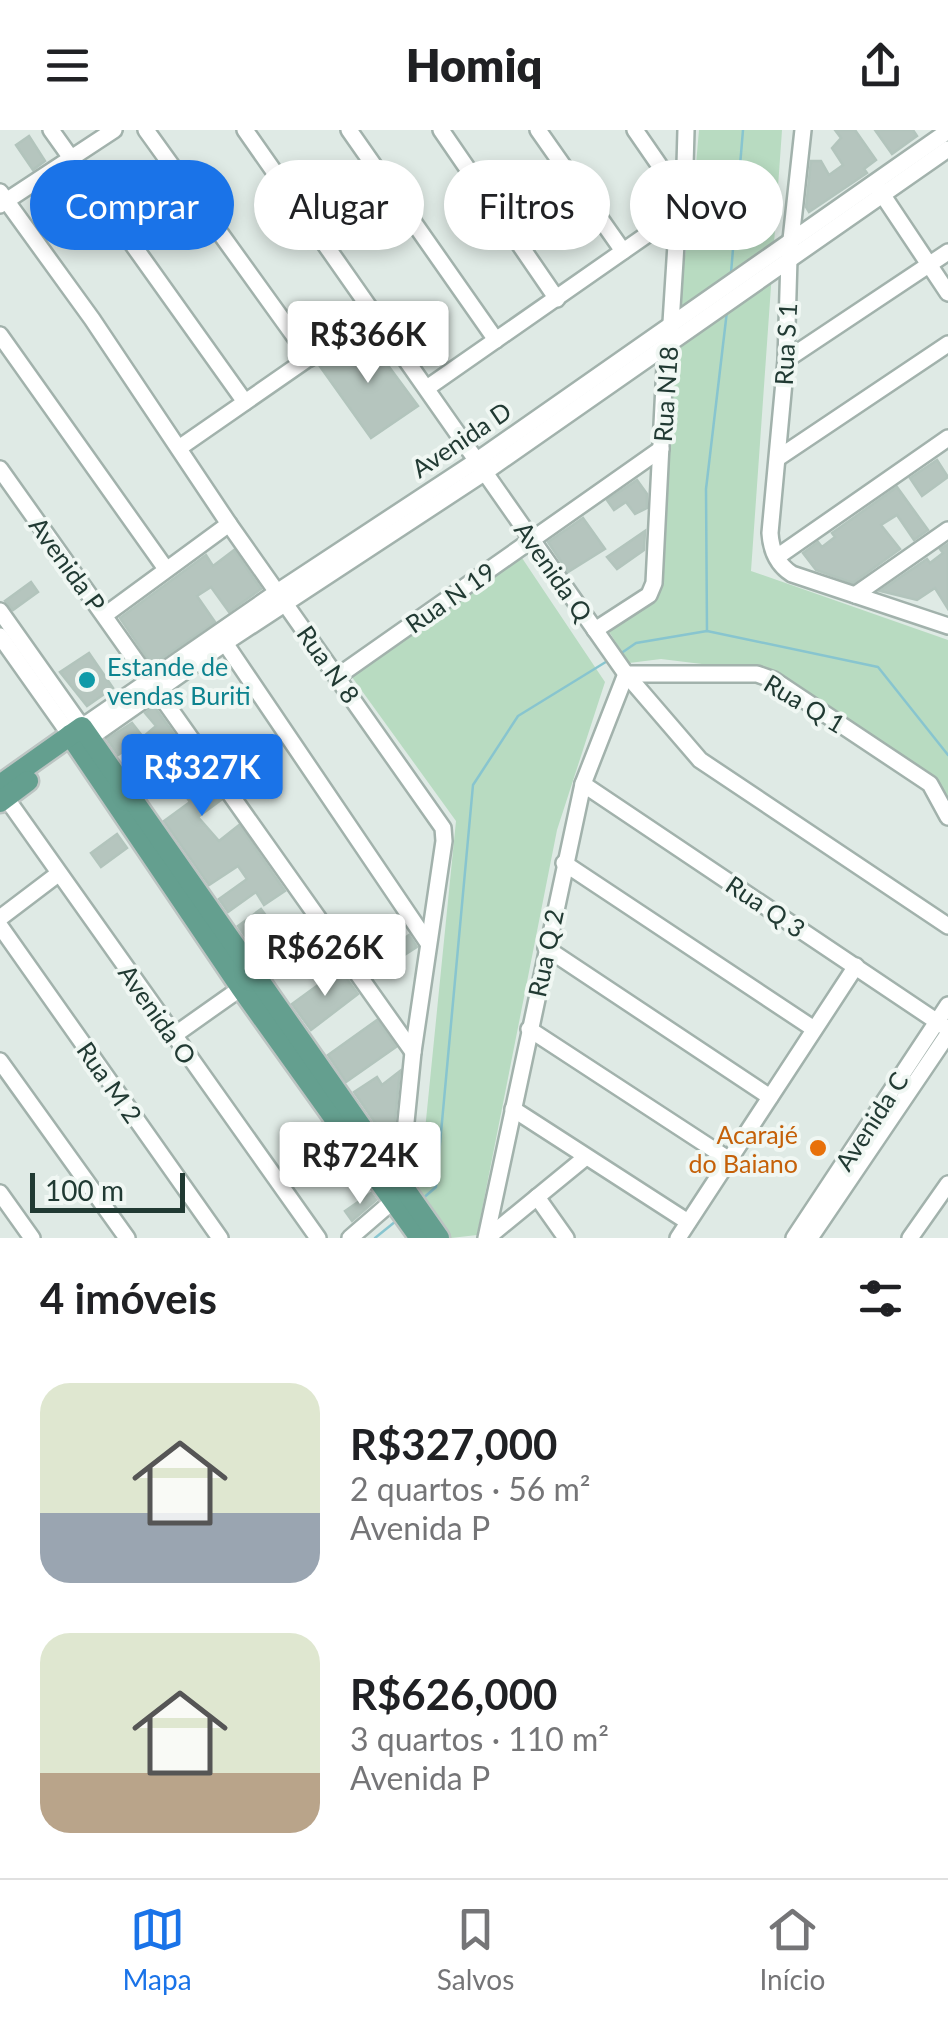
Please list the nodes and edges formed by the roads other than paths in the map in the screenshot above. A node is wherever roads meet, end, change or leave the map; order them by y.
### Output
1 (51, 130) edge
2 (114, 130) edge
3 (146, 130) edge
4 (245, 130) edge
5 (349, 130) edge
6 (441, 130) edge
7 (538, 130) edge
8 (635, 130) edge
9 (686, 130) edge
10 (803, 130) edge
11 (948, 131) edge
12 (948, 149) edge
13 (70, 158) junction
14 (653, 160) edge
15 (684, 160) edge
16 (878, 189) junction
17 (2, 199) edge
18 (630, 247) edge
19 (677, 250) edge
20 (791, 250) junction
21 (623, 252) junction
22 (948, 252) edge
23 (928, 266) junction
24 (948, 293) edge
25 (726, 294) junction
26 (557, 298) junction
27 (374, 312) junction
28 (671, 323) junction
29 (0, 335) edge
30 (496, 340) junction
31 (948, 344) edge
32 (666, 346) junction
33 (310, 358) junction
34 (786, 360) junction
35 (428, 388) junction
36 (245, 402) junction
37 (948, 438) edge
38 (179, 448) junction
39 (661, 449) junction
40 (778, 458) junction
41 (480, 467) junction
42 (0, 469) edge
43 (229, 524) junction
44 (948, 530) edge
45 (532, 539) junction
46 (777, 557) junction
47 (166, 569) junction
48 (855, 596) junction
49 (281, 598) junction
50 (0, 610) edge
51 (105, 615) junction
52 (943, 625) edge
53 (595, 630) junction
54 (0, 636) edge
55 (224, 644) junction
56 (618, 663) junction
57 (338, 676) junction
58 (154, 686) junction
59 (80, 736) junction
60 (583, 784) junction
61 (2, 793) edge
62 (948, 817) edge
63 (564, 863) junction
64 (58, 874) junction
65 (0, 918) edge
66 (0, 926) edge
67 (948, 926) edge
68 (428, 943) junction
69 (546, 948) junction
70 (856, 966) junction
71 (249, 982) junction
72 (948, 1004) edge
73 (944, 1028) edge
74 (530, 1029) junction
75 (814, 1029) junction
76 (174, 1036) junction
77 (413, 1052) junction
78 (0, 1061) edge
79 (770, 1096) junction
80 (513, 1109) junction
81 (586, 1157) junction
82 (728, 1159) junction
83 (948, 1184) edge
84 (0, 1193) edge
85 (536, 1197) junction
86 (406, 1203) junction
87 (688, 1222) junction
88 (32, 1238) edge
89 (127, 1238) edge
90 (220, 1238) edge
91 (318, 1238) edge
92 (350, 1238) edge
93 (420, 1238) edge
94 (439, 1238) edge
95 (486, 1238) edge
96 (566, 1238) edge
97 (678, 1238) edge
98 (794, 1238) edge
99 (810, 1238) edge
100 (910, 1238) edge

1 - 13 street
2 - 13 street
3 - 33 street
4 - 27 street, Avenida Q
5 - 30 street
6 - 26 street
7 - 21 street
8 - 14 street
9 - 15 street, Rua N18
10 - 20 street, Rua S 1
11 - 16 street, Avenida D
12 - 16 street, Avenida D
13 - 17 street
13 - 36 street
16 - 20 street, Avenida D
16 - 23 street
17 - 38 street, Rua N 8
18 - 21 street
19 - 28 street, Rua N18
20 - 25 street, Avenida D
20 - 34 street, Rua S 1
21 - 26 street
22 - 23 street
23 - 24 street
23 - 34 street
25 - 28 street, Avenida D
25 - 32 street, Avenida D
26 - 30 street
27 - 33 street
27 - 35 street, Avenida Q
28 - 32 street, Rua N18
28 - 41 street, Avenida D
29 - 47 street
30 - 35 street
31 - 40 street
32 - 39 street, Rua N18
32 - 41 street, Avenida D
33 - 36 street
34 - 40 street, Rua S 1
35 - 41 street, Avenida Q
36 - 38 street
37 - 46 street
38 - 43 street, Rua N 8
39 - 45 street, Rua N 19
39 - 53 street, Rua N18
40 - 46 street, Rua S 1
41 - 45 street, Avenida Q
41 - 49 street, Avenida D
42 - 51 street, Avenida P
43 - 47 street
43 - 49 street, Rua N 8
44 - 48 street
45 - 53 street, Avenida Q
45 - 57 street, Rua N 19
46 - 48 street
47 - 51 street
48 - 52 street
49 - 55 street, Avenida D
49 - 57 street, Rua N 8
49 - 58 street, Avenida D
50 - 59 street
51 - 58 street, Avenida P
53 - 56 street, Avenida Q
54 - 59 street
55 - 58 street, Avenida D
55 - 68 street
56 - 60 street, Rua Q 2
56 - 62 street, Rua Q 1
56 - 67 street, Avenida Q
57 - 68 street, Rua N 8
58 - 59 street, Avenida D
58 - 77 street, Avenida P
59 - 61 main road, Avenida D
59 - 71 main road
60 - 63 street, Rua Q 2
60 - 70 street, Rua Q 3
61 - 64 street, Avenida O
63 - 69 street, Rua Q 2
63 - 75 street
64 - 65 street
64 - 76 street, Avenida O
66 - 90 street, Rua M 2
68 - 77 street, Rua N 8
69 - 74 street, Rua Q 2
69 - 79 street
70 - 73 street, Rua Q 3
70 - 75 street
71 - 76 street
71 - 86 main road
72 - 73 street, Avenida C
73 - 98 street, Avenida C
73 - 99 street, Avenida C
74 - 80 street, Rua Q 2
74 - 82 street
75 - 79 street
76 - 91 street, Avenida O
77 - 86 street, Rua N 8
78 - 89 street
79 - 82 street
80 - 81 street
80 - 95 street, Rua Q 2
81 - 85 street
81 - 87 street
82 - 87 street
83 - 100 street
84 - 88 street
85 - 95 street
85 - 96 street
86 - 92 street
86 - 93 main road
86 - 94 main road
87 - 97 street

